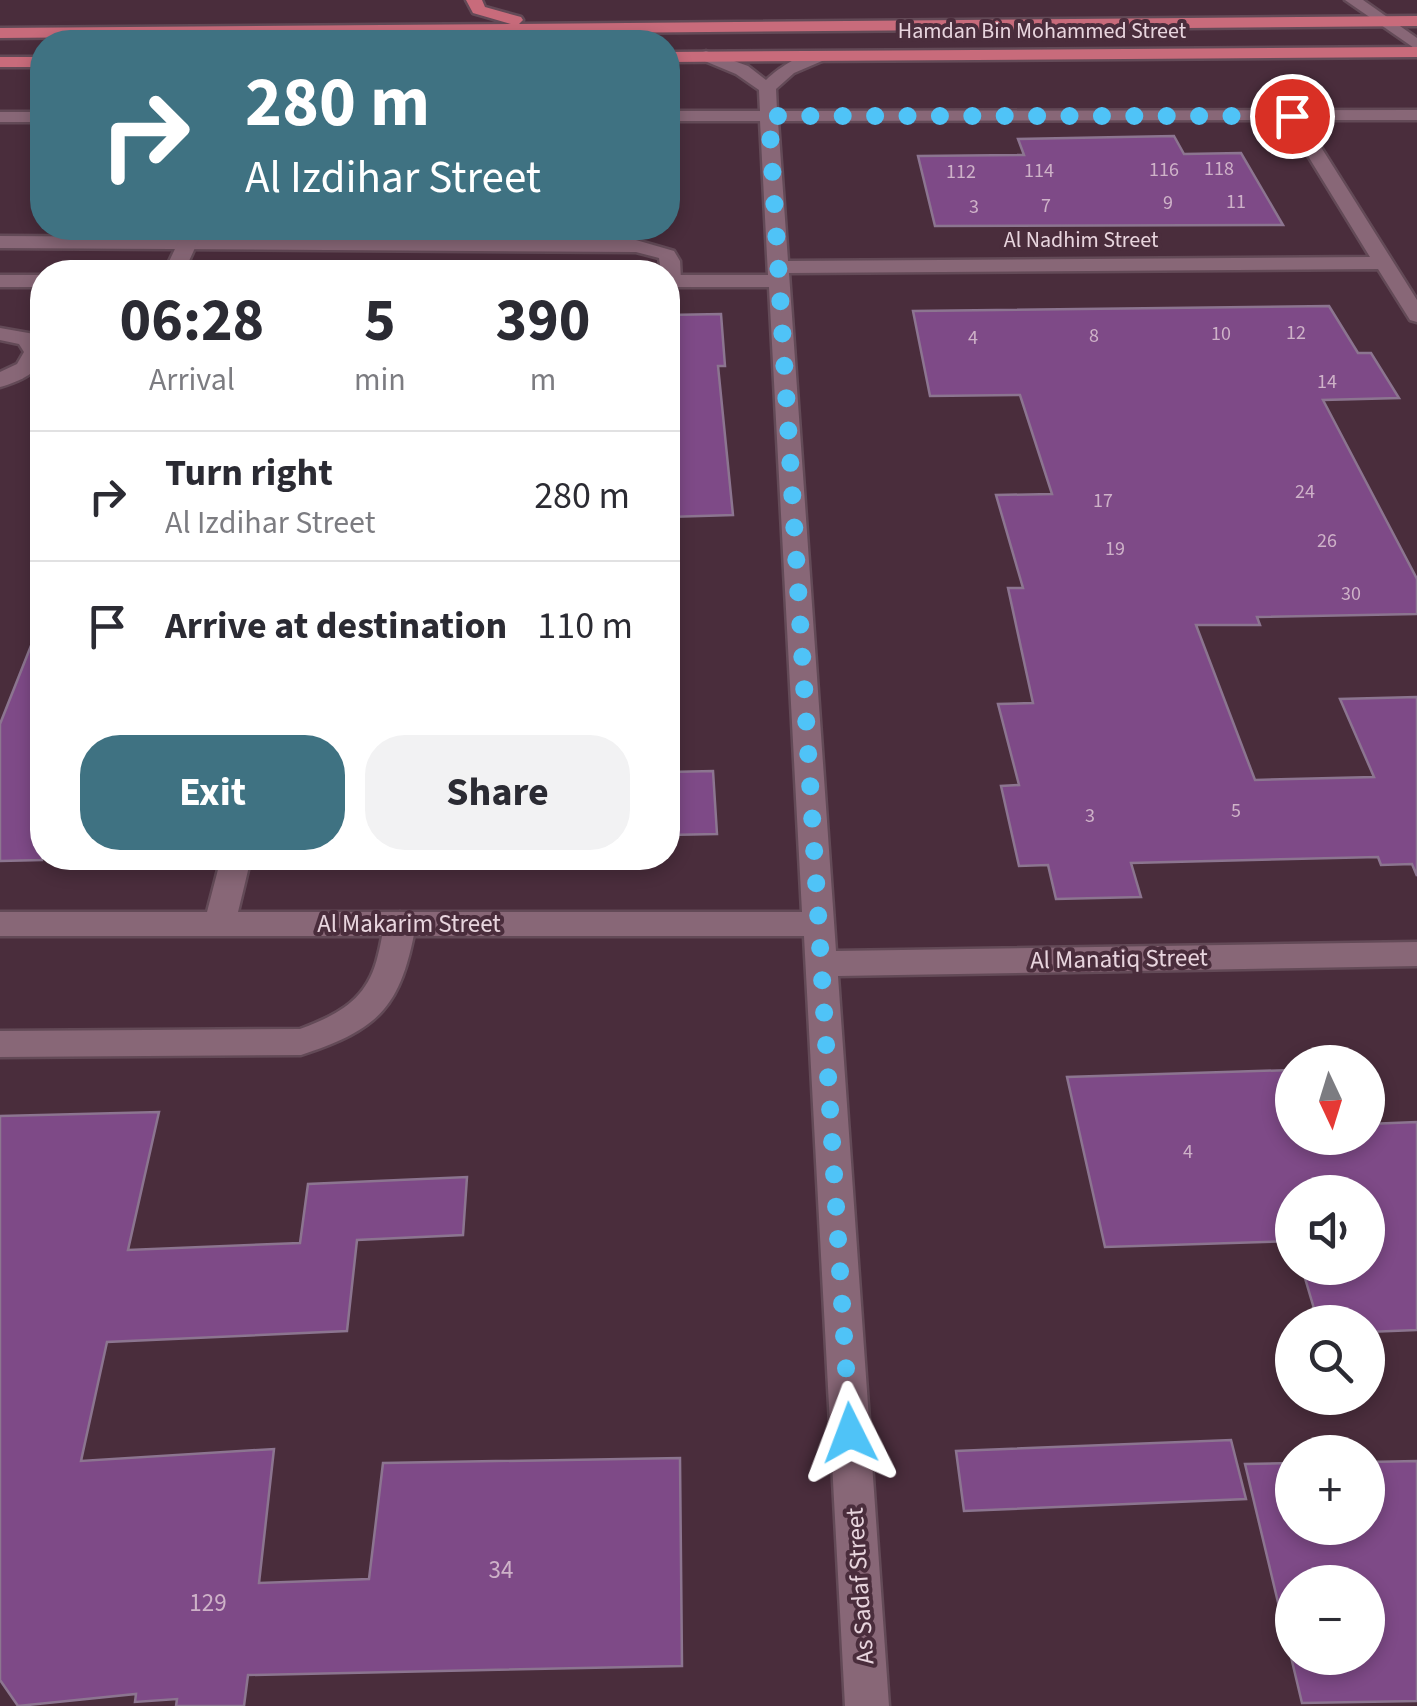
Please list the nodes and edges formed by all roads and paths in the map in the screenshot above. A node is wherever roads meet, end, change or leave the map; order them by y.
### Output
1 (474, 0) edge
2 (1354, 0) edge
3 (1378, 0) edge
4 (1306, 6) dead end
5 (434, 12) dead end
6 (1285, 22) junction
7 (1380, 22) junction
8 (1411, 27) edge
9 (557, 28) junction
10 (383, 29) junction
11 (287, 30) edge
12 (0, 33) edge
13 (30, 33) edge
14 (1417, 48) edge
15 (823, 54) junction
16 (1005, 54) junction
17 (706, 56) junction
18 (680, 57) edge
19 (0, 62) edge
20 (30, 62) edge
21 (1403, 70) dead end
22 (768, 102) junction
23 (680, 114) edge
24 (1417, 115) edge
25 (1292, 116) junction
26 (0, 118) edge
27 (30, 118) edge
28 (55, 240) edge
29 (399, 240) edge
30 (0, 242) edge
31 (672, 260) edge
32 (1384, 263) junction
33 (779, 274) junction
34 (680, 280) edge
35 (0, 281) edge
36 (30, 281) edge
37 (1417, 316) edge
38 (0, 334) edge
39 (30, 334) edge
40 (30, 362) edge
41 (0, 380) edge
42 (233, 870) edge
43 (0, 924) edge
44 (218, 924) junction
45 (400, 924) junction
46 (819, 924) junction
47 (1417, 954) edge
48 (821, 964) junction
49 (0, 1044) edge
50 (867, 1706) edge

1 - 9 main road
2 - 7 street
3 - 8 main road
4 - 6 main road
5 - 10 main road
6 - 7 main road, Hamdan Bin Mohammed Street
6 - 9 main road, Hamdan Bin Mohammed Street
7 - 8 main road, Hamdan Bin Mohammed Street
8 - 14 street
8 - 16 main road
9 - 10 main road, Hamdan Bin Mohammed Street
10 - 11 main road, Hamdan Bin Mohammed Street
12 - 13 main road, Hamdan Bin Mohammed Street
14 - 16 main road, Hamdan Bin Mohammed Street
15 - 16 main road, Hamdan Bin Mohammed Street
15 - 17 main road, Hamdan Bin Mohammed Street
15 - 22 street
16 - 21 main road
17 - 18 main road, Hamdan Bin Mohammed Street
17 - 22 street
19 - 20 main road
22 - 23 street
22 - 25 street
22 - 33 street, As Sadaf Street
24 - 25 street
25 - 32 street
26 - 27 street
28 - 30 street
29 - 31 street
32 - 33 street, Al Nadhim Street
32 - 37 street
33 - 34 street, Al Nadhim Street
33 - 46 street, As Sadaf Street
35 - 36 street
38 - 39 street
40 - 41 street
42 - 44 street
43 - 44 street, Al Makarim Street
44 - 45 street, Al Makarim Street
45 - 46 street, Al Makarim Street
45 - 49 street
46 - 48 street, As Sadaf Street
47 - 48 street, Al Manatiq Street
48 - 50 street, As Sadaf Street

